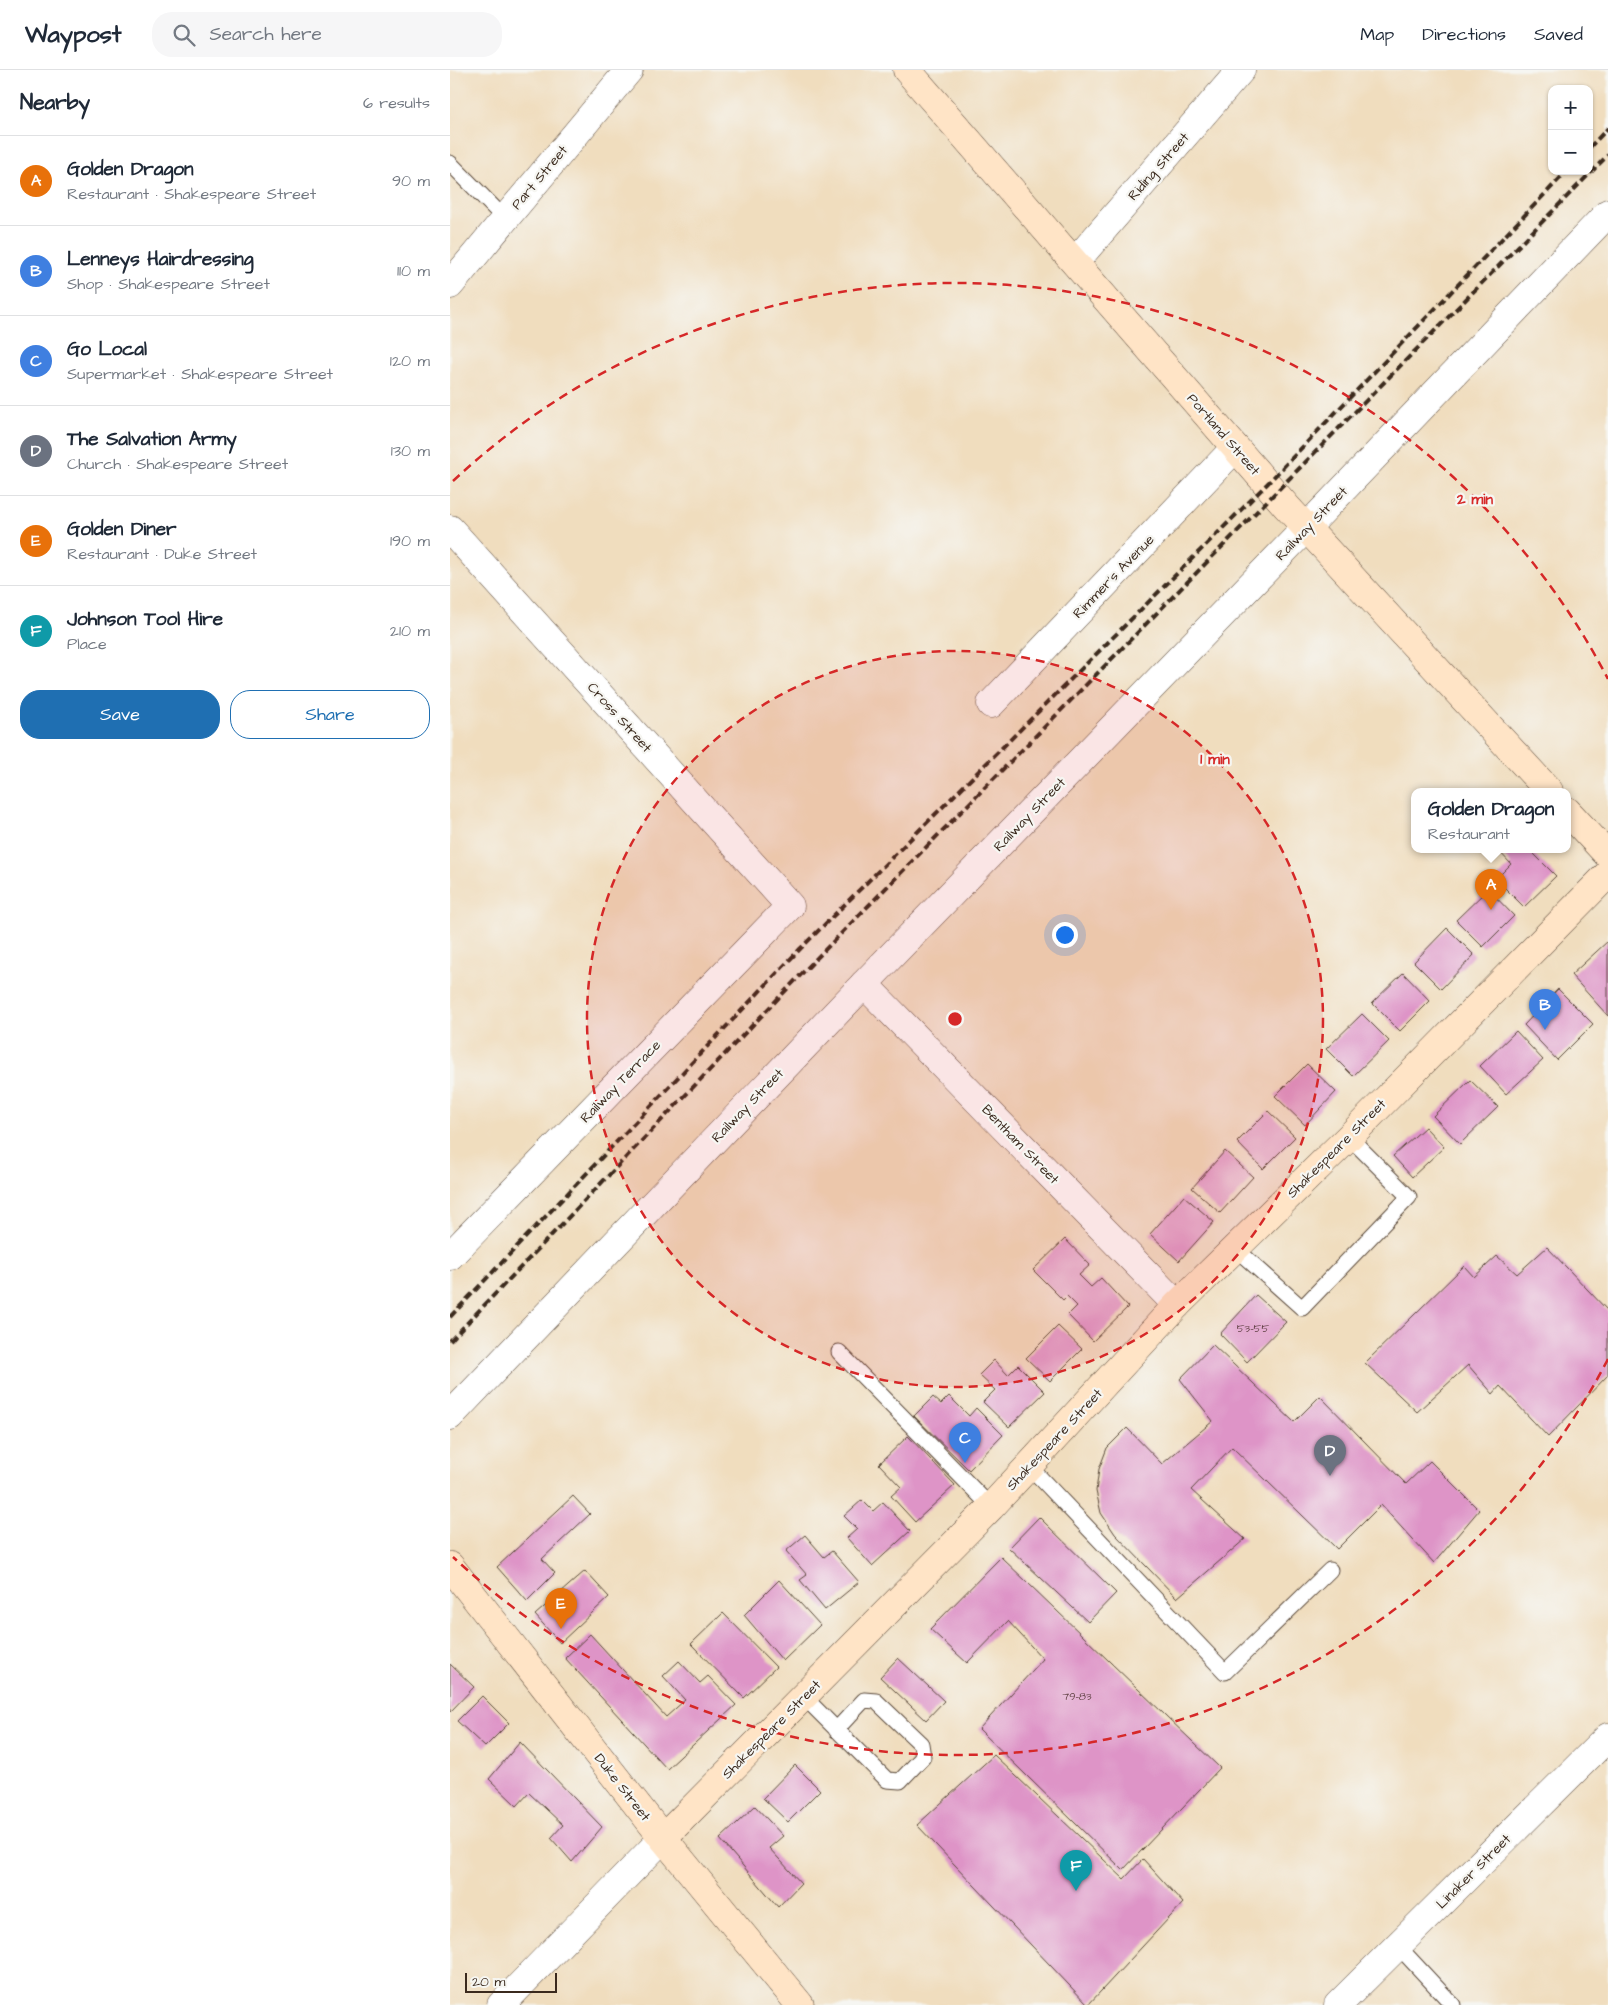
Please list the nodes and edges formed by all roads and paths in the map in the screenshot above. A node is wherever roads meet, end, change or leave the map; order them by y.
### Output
1 (629, 70) edge
2 (1241, 70) edge
3 (917, 74) edge
4 (450, 163) edge
5 (1608, 212) edge
6 (505, 219) junction
7 (1075, 262) junction
8 (450, 285) edge
9 (1236, 448) junction
10 (450, 528) edge
11 (1306, 528) junction
12 (991, 704) dead end
13 (1546, 788) edge
14 (1571, 815) edge
15 (1608, 855) edge
16 (1608, 874) edge
17 (790, 906) joint
18 (864, 984) junction
19 (1349, 1137) junction
20 (1235, 1248) junction
21 (450, 1256) edge
22 (1177, 1305) junction
23 (840, 1352) dead end
24 (450, 1416) edge
25 (1029, 1466) junction
26 (991, 1507) junction
27 (450, 1566) edge
28 (1330, 1570) dead end
29 (803, 1696) junction
30 (836, 1730) junction
31 (1608, 1737) edge
32 (663, 1838) junction
33 (1398, 1946) junction
34 (501, 2005) edge
35 (800, 2005) edge
36 (1338, 2005) edge
37 (1453, 2005) edge

1 - 6 street, Part Street
2 - 7 street, Riding Street
3 - 7 street, Portland Street
4 - 6 lane
5 - 11 street, Railway Street
6 - 8 street, Part Street
7 - 9 street, Portland Street
9 - 11 street, Portland Street
9 - 12 street, Rimmer's Avenue
10 - 17 street, Cross Street
11 - 13 street, Portland Street
11 - 18 street, Railway Street
14 - 15 street
16 - 19 street, Shakespeare Street
17 - 21 street, Railway Terrace
18 - 22 street, Bentham Street
18 - 24 street, Railway Street
19 - 20 street, Shakespeare Street
19 - 20 lane
20 - 22 street, Shakespeare Street
22 - 25 street, Shakespeare Street
23 - 26 lane
25 - 26 street, Shakespeare Street
25 - 28 lane
26 - 29 street, Shakespeare Street
27 - 32 street, Duke Street
29 - 30 lane
29 - 32 street, Shakespeare Street
30 - 30 lane
31 - 33 street, Linaker Street
32 - 34 street, Shakespeare Street
32 - 35 street, Duke Street
33 - 36 street, Linaker Street
33 - 37 lane

